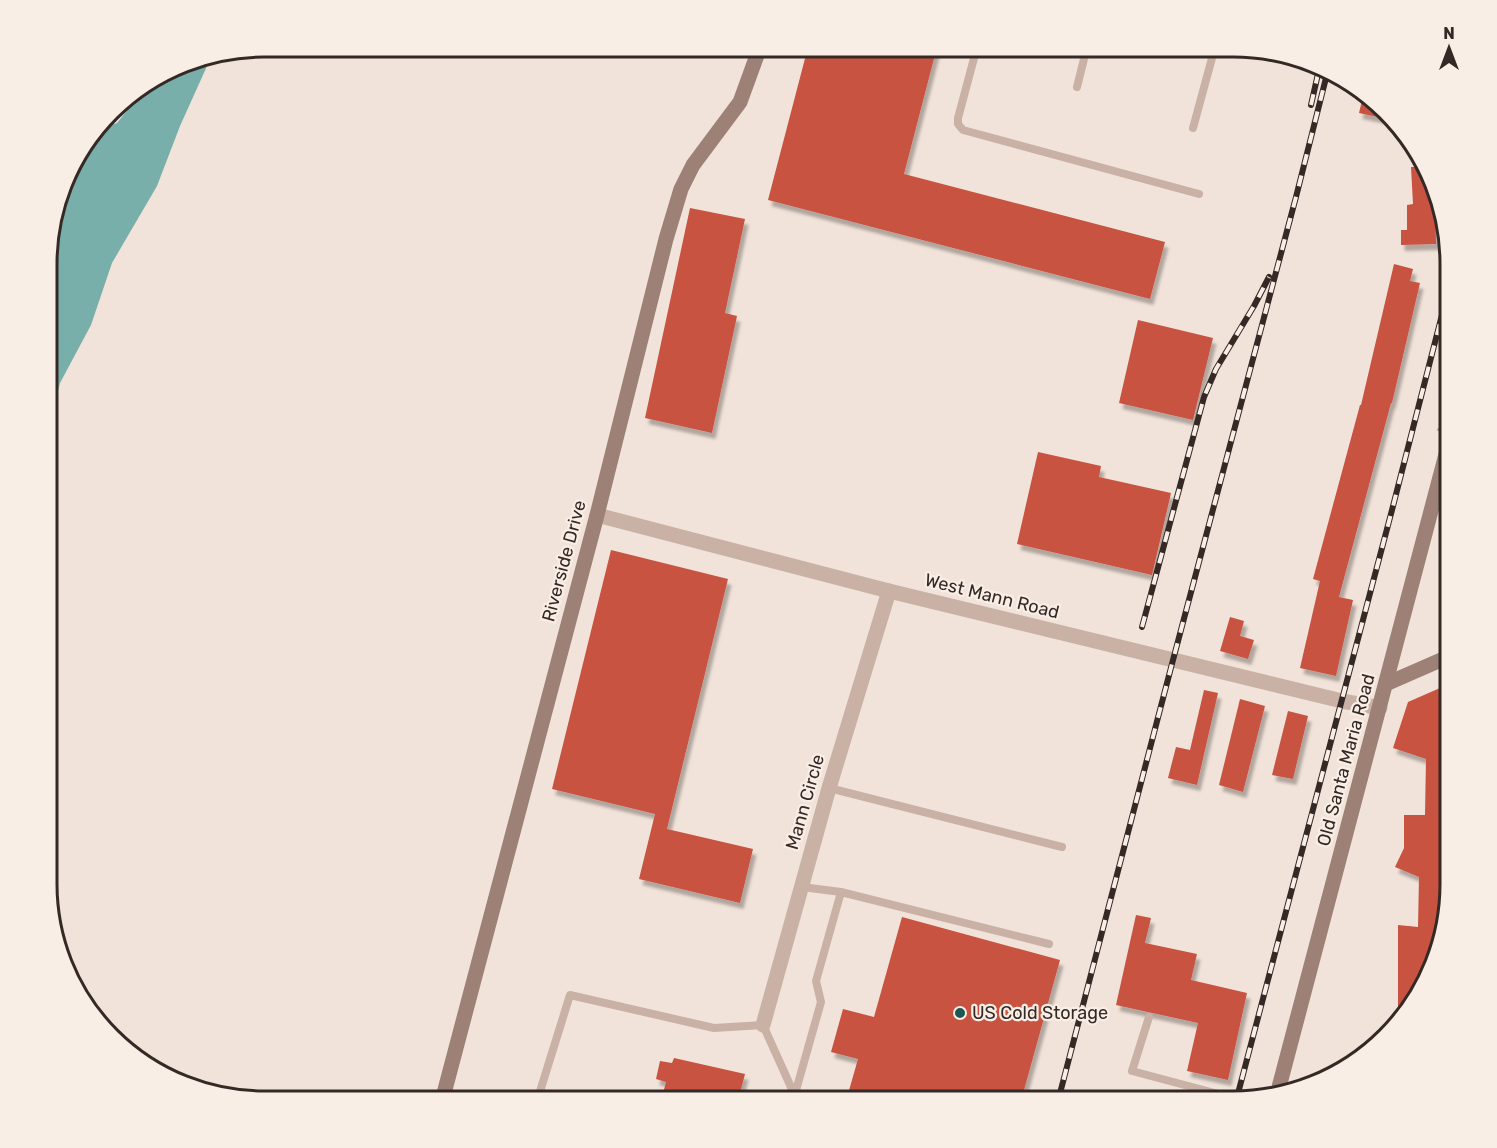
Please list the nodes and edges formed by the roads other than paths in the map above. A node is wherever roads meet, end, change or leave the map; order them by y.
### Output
1 (756, 57) edge
2 (974, 57) edge
3 (1084, 57) edge
4 (1212, 57) edge
5 (1077, 87) dead end
6 (1193, 128) dead end
7 (1199, 194) dead end
8 (1440, 491) edge
9 (597, 515) junction
10 (889, 591) junction
11 (1440, 660) edge
12 (1386, 684) junction
13 (1380, 708) junction
14 (829, 788) junction
15 (1062, 847) dead end
16 (802, 887) junction
17 (841, 892) junction
18 (1050, 944) dead end
19 (1149, 1017) dead end
20 (763, 1025) junction
21 (1279, 1086) edge
22 (445, 1091) edge
23 (540, 1091) edge
24 (791, 1091) edge
25 (796, 1091) edge
26 (1207, 1091) edge

1 - 9 street, Riverside Drive
2 - 7 lane
3 - 5 lane
4 - 6 lane
8 - 12 street, Old Santa Maria Road
9 - 10 street, West Mann Road
9 - 22 street, Riverside Drive
10 - 13 street, West Mann Road
10 - 14 street, Mann Circle
11 - 12 street
12 - 13 street, Old Santa Maria Road
13 - 21 street, Old Santa Maria Road
14 - 15 lane
14 - 16 street, Mann Circle
16 - 17 lane
16 - 20 street, Mann Circle
17 - 18 lane
17 - 25 lane
19 - 26 lane
20 - 23 lane
20 - 24 lane

